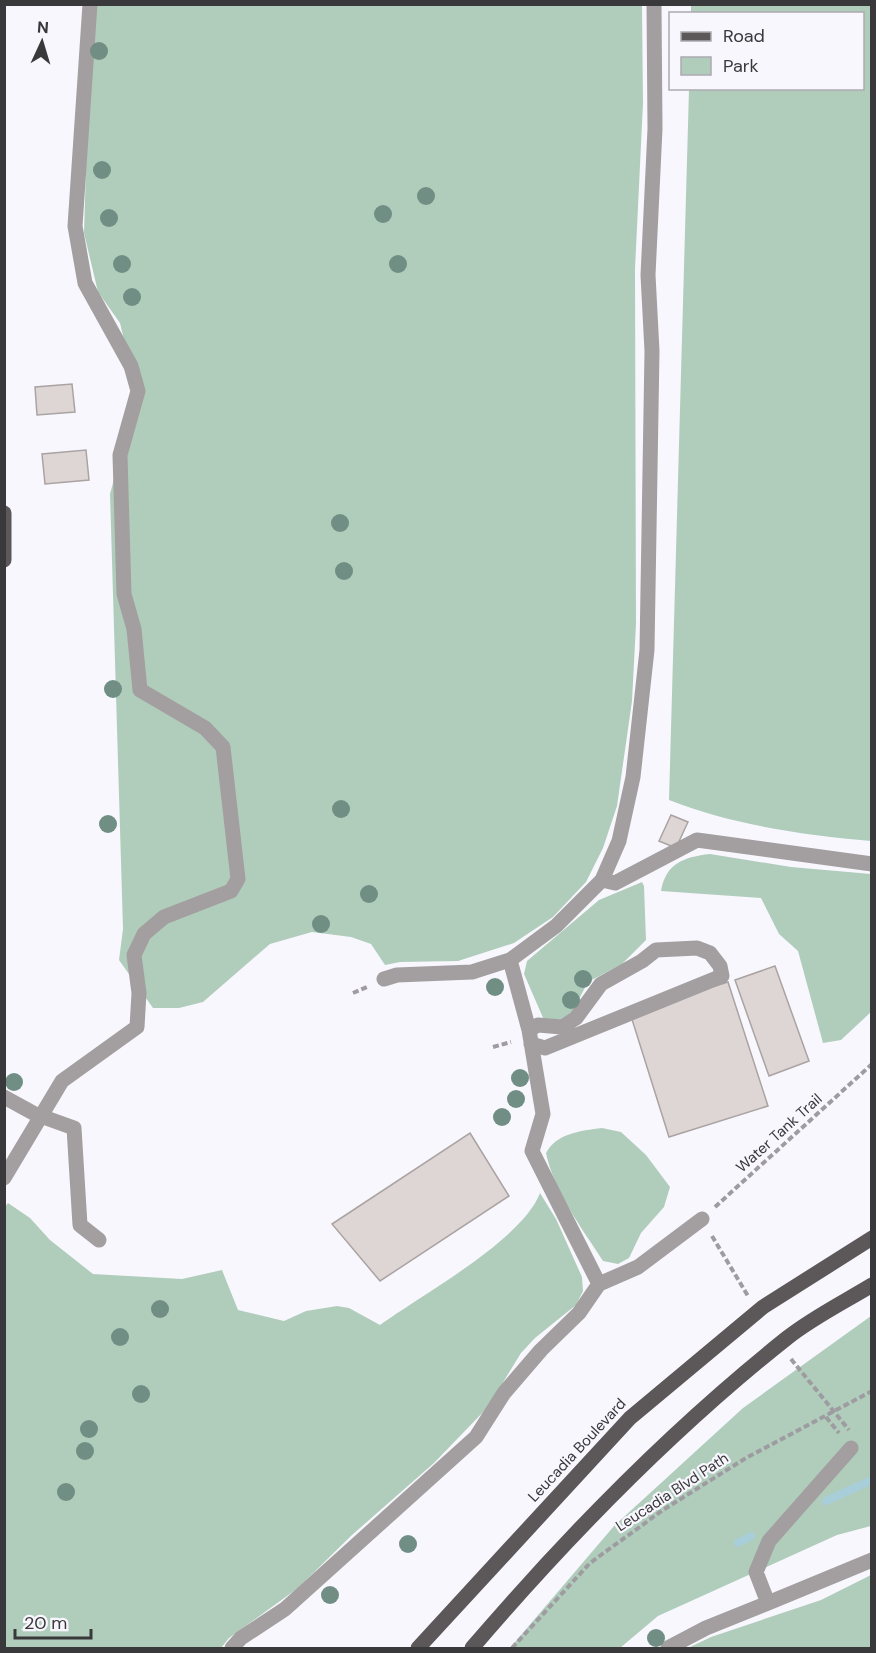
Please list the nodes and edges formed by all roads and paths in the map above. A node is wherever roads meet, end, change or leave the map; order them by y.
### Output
1 (90, 4) edge
2 (654, 4) edge
3 (4, 513) edge
4 (4, 560) edge
5 (872, 864) edge
6 (602, 880) junction
7 (510, 960) junction
8 (384, 979) dead end
9 (530, 1037) junction
10 (872, 1064) edge
11 (4, 1097) edge
12 (42, 1116) junction
13 (4, 1178) edge
14 (702, 1219) joint
15 (872, 1238) edge
16 (99, 1240) dead end
17 (599, 1284) junction
18 (872, 1285) edge
19 (872, 1391) edge
20 (851, 1448) dead end
21 (872, 1560) edge
22 (768, 1603) junction
23 (232, 1648) edge
24 (417, 1648) edge
25 (472, 1648) edge
26 (512, 1648) edge
27 (668, 1648) edge

1 - 12 lane
2 - 6 lane
3 - 4 main road
5 - 6 lane
6 - 7 lane
7 - 8 lane
7 - 9 lane
9 - 9 lane
9 - 17 lane
10 - 14 path, Water Tank Trail
11 - 12 lane
12 - 13 lane
12 - 16 lane
14 - 17 lane
15 - 24 main road, Leucadia Boulevard
17 - 23 lane
18 - 25 main road
19 - 26 path, Leucadia Blvd Path
20 - 22 lane
21 - 22 lane
22 - 27 lane

